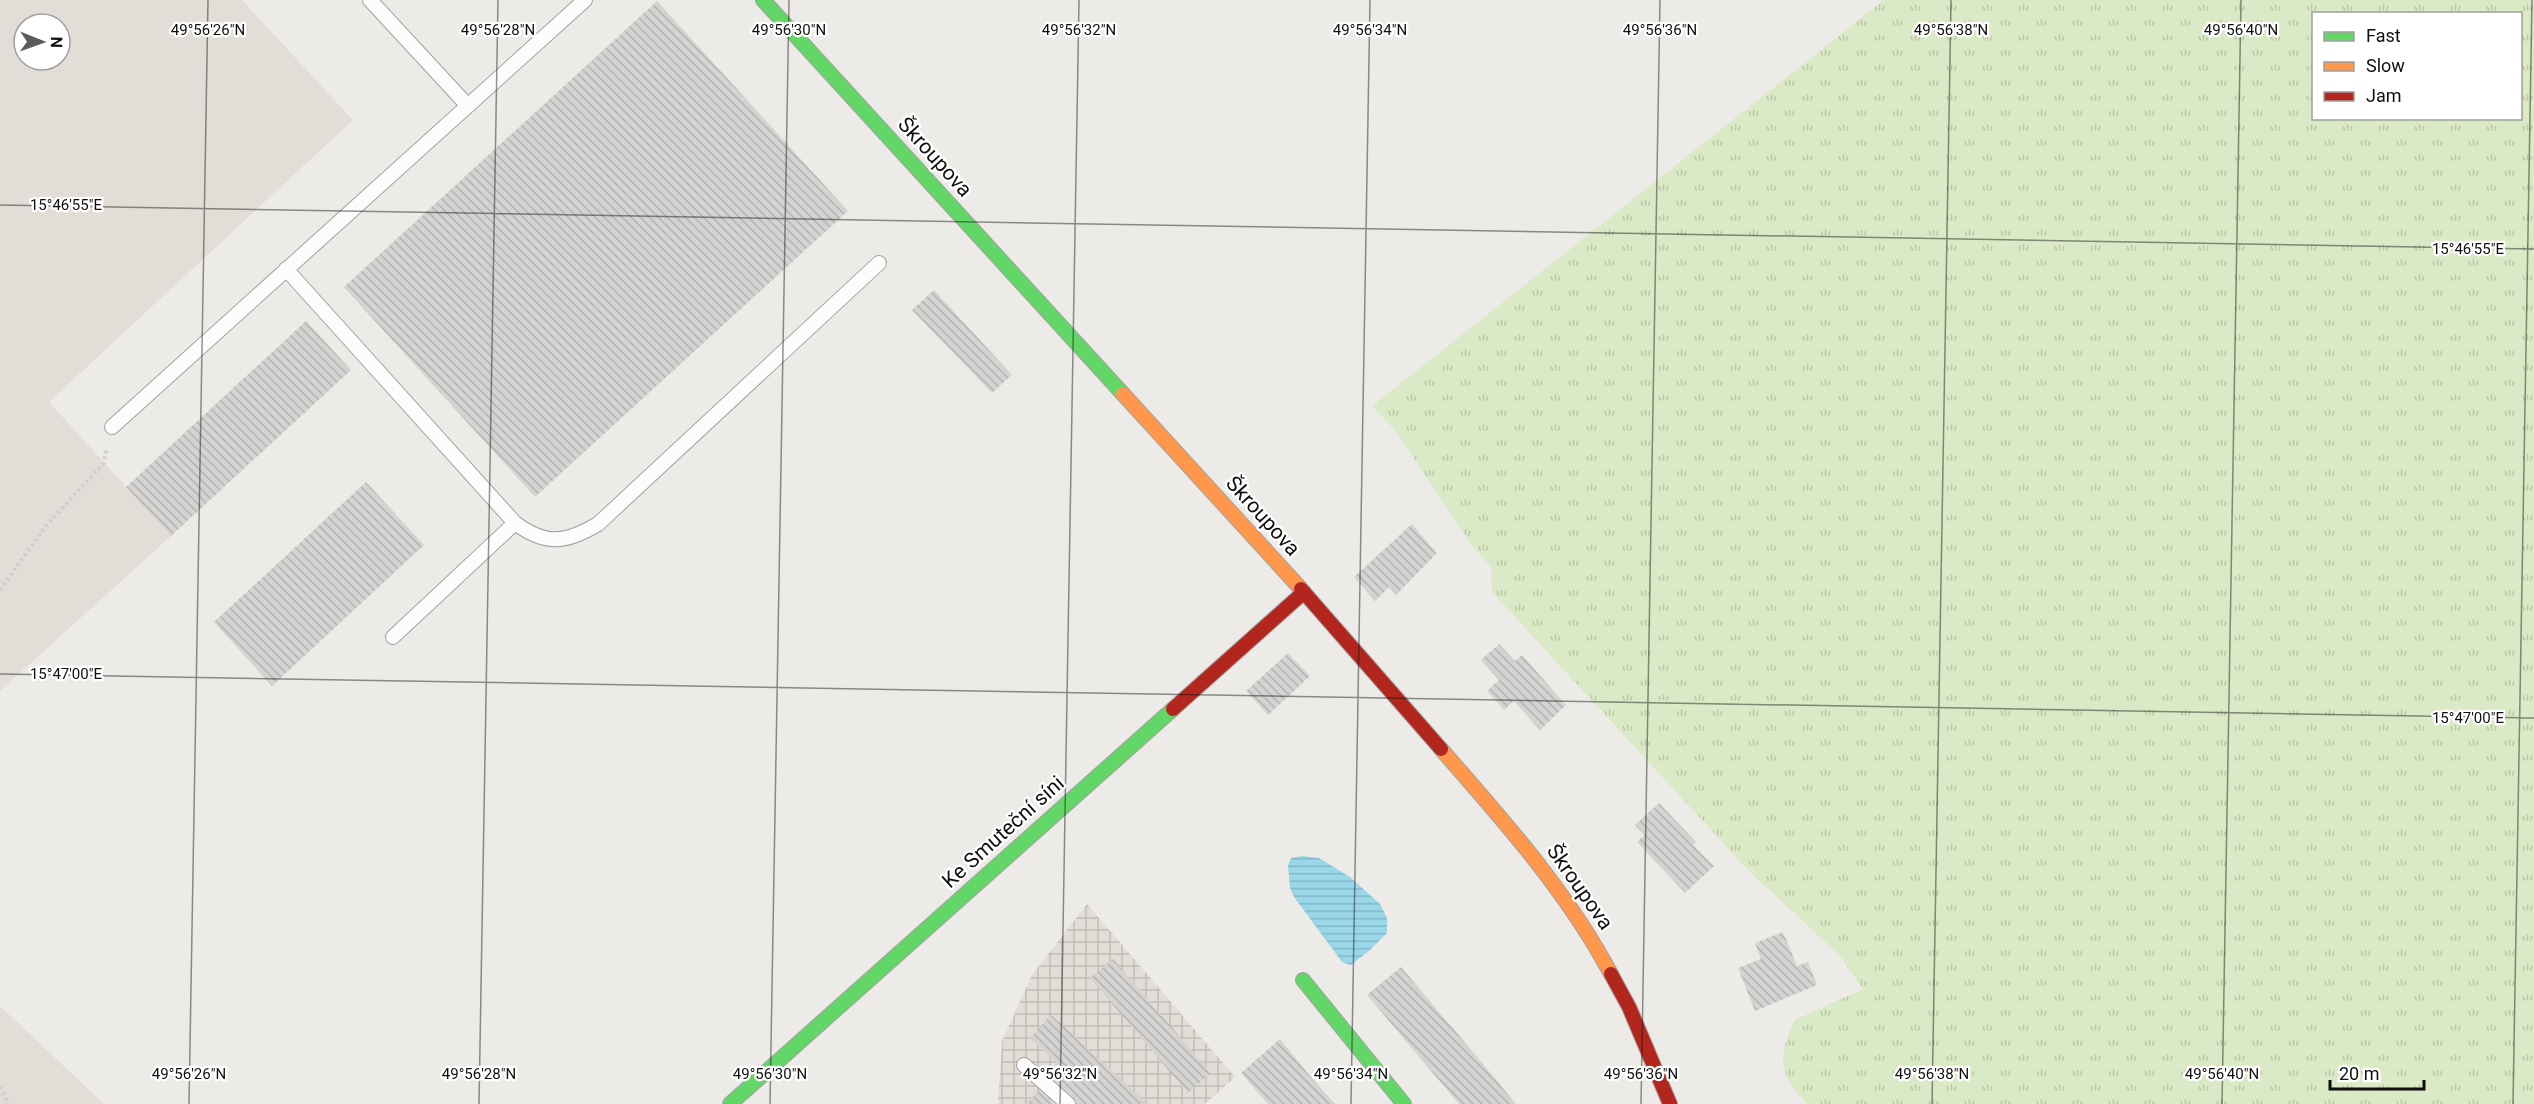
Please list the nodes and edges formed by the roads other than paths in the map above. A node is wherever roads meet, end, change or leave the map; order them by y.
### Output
1 (370, 0) edge
2 (585, 0) edge
3 (763, 0) edge
4 (468, 106) junction
5 (879, 263) dead end
6 (286, 269) junction
7 (112, 427) road end
8 (515, 523) junction
9 (1304, 592) junction
10 (393, 637) dead end
11 (1303, 980) dead end
12 (1024, 1065) dead end
13 (730, 1104) edge
14 (1068, 1104) edge
15 (1404, 1104) edge
16 (1671, 1104) edge

1 - 4 lane
2 - 4 lane
3 - 9 street, Škroupova
4 - 6 lane
5 - 8 lane
6 - 7 lane
6 - 8 lane
8 - 10 lane
9 - 13 street, Ke Smuteční síni
9 - 16 street, Škroupova
11 - 15 street
12 - 14 lane

